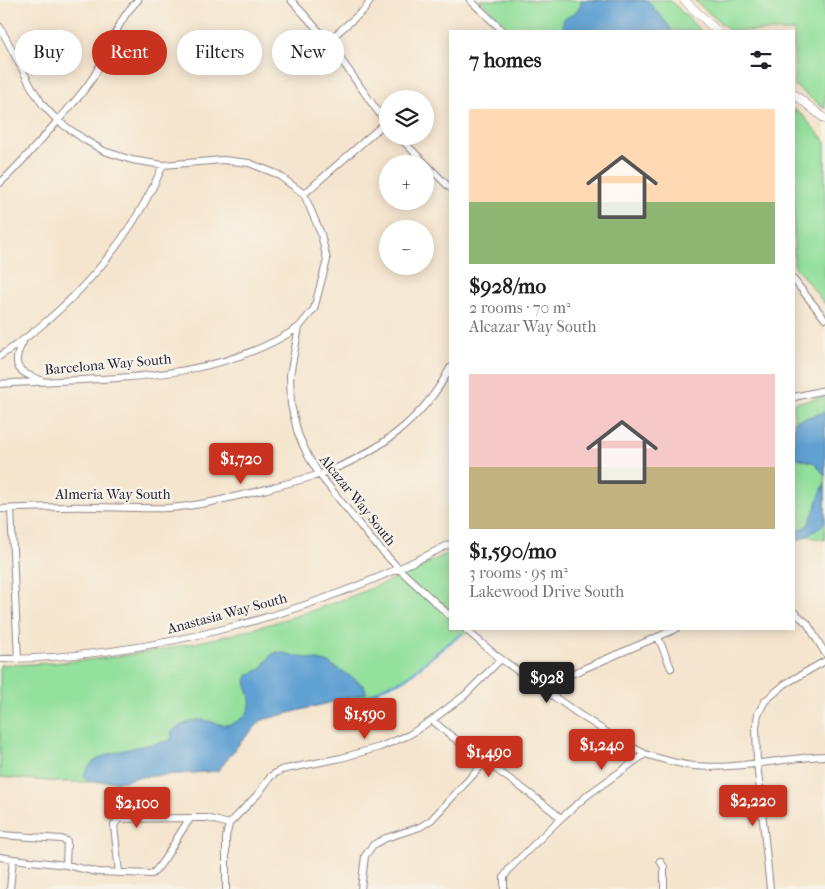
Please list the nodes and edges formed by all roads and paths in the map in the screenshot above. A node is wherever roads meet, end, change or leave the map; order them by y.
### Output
1 (138, 0) edge
2 (291, 0) edge
3 (371, 0) edge
4 (470, 0) edge
5 (684, 0) edge
6 (0, 27) edge
7 (319, 30) edge
8 (340, 30) edge
9 (502, 30) edge
10 (716, 30) edge
11 (344, 63) edge
12 (795, 95) edge
13 (379, 114) edge
14 (825, 119) edge
15 (58, 121) junction
16 (379, 130) edge
17 (407, 145) edge
18 (163, 165) junction
19 (0, 183) edge
20 (449, 187) edge
21 (304, 194) junction
22 (795, 281) edge
23 (825, 319) edge
24 (299, 327) junction
25 (25, 339) junction
26 (0, 356) edge
27 (449, 370) edge
28 (45, 381) junction
29 (0, 384) edge
30 (825, 390) edge
31 (795, 397) edge
32 (319, 474) junction
33 (0, 509) edge
34 (11, 509) junction
35 (449, 544) edge
36 (399, 568) junction
37 (795, 613) edge
38 (449, 615) edge
39 (466, 630) edge
40 (674, 630) edge
41 (658, 637) junction
42 (825, 653) edge
43 (0, 659) edge
44 (18, 659) junction
45 (502, 660) junction
46 (825, 661) edge
47 (670, 668) dead end
48 (550, 693) junction
49 (432, 720) junction
50 (645, 754) junction
51 (825, 756) edge
52 (485, 762) junction
53 (757, 762) junction
54 (192, 818) junction
55 (561, 818) junction
56 (229, 824) junction
57 (0, 836) edge
58 (0, 857) edge
59 (13, 859) junction
60 (660, 861) dead end
61 (66, 865) junction
62 (119, 873) junction
63 (10, 889) edge
64 (226, 889) edge
65 (361, 889) edge
66 (504, 889) edge
67 (664, 889) edge
68 (770, 889) edge

1 - 15 street
2 - 7 street
3 - 8 street
4 - 9 street
5 - 10 street
6 - 15 street
11 - 13 street
12 - 14 street
15 - 18 street
15 - 19 street
16 - 21 street
17 - 20 street
18 - 21 street
18 - 25 street
21 - 24 street, Alcazar Way South
22 - 23 street
24 - 28 street, Barcelona Way South
24 - 32 street, Alcazar Way South
25 - 26 street
25 - 28 street
27 - 32 street, Almeria Way South
28 - 29 street, Barcelona Way South
30 - 31 street
32 - 34 street, Almeria Way South
32 - 36 street, Alcazar Way South
33 - 34 street, Almeria Way South
34 - 44 street
35 - 36 street, Anastasia Way South
36 - 38 street, Alcazar Way South
36 - 44 street, Anastasia Way South
37 - 42 street
39 - 45 street
40 - 41 street
41 - 47 street
41 - 48 street
43 - 44 street, Anastasia Way South
45 - 48 street
45 - 49 street
46 - 53 street
48 - 50 street
49 - 52 street
49 - 56 street
50 - 53 street
50 - 55 street
51 - 53 street
52 - 55 street
52 - 65 street
53 - 68 street
54 - 56 street
54 - 62 street
54 - 62 street
55 - 66 street
56 - 64 street
57 - 61 street
58 - 59 street
59 - 61 street
59 - 63 street
60 - 67 street
61 - 62 street

